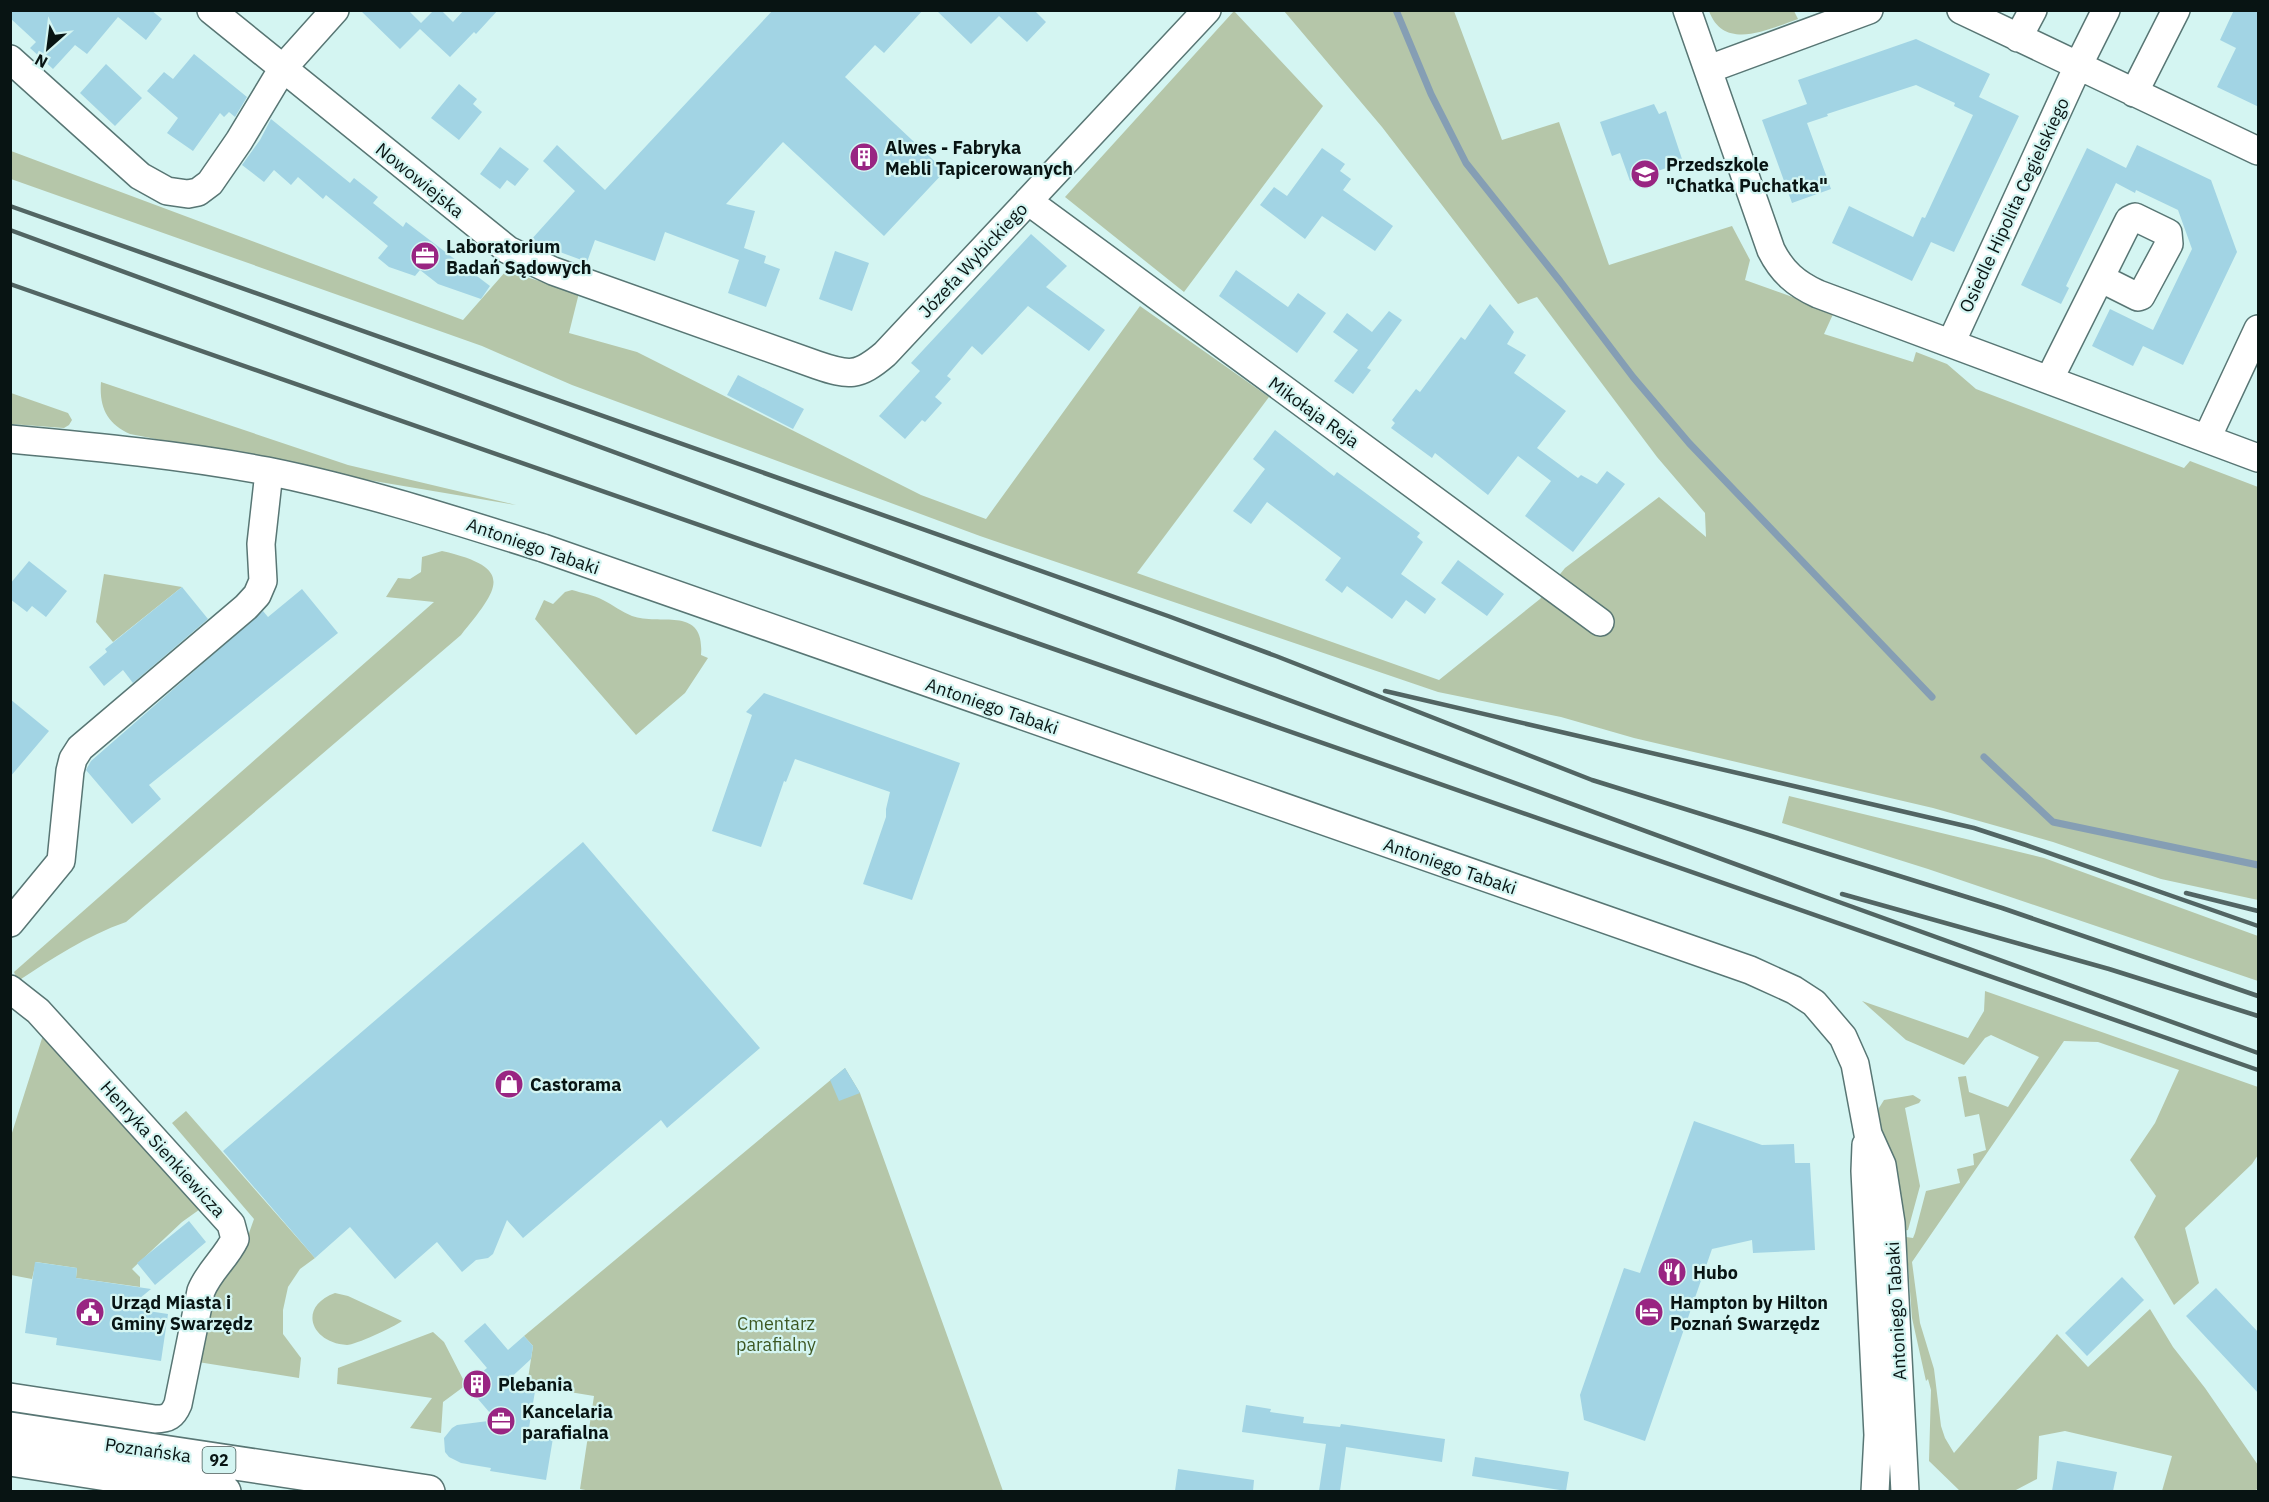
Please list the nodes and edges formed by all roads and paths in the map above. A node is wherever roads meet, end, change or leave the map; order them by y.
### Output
1 (211, 10) edge
2 (335, 10) edge
3 (1208, 10) edge
4 (1687, 10) edge
5 (1869, 10) edge
6 (1961, 10) edge
7 (2033, 10) edge
8 (2106, 10) edge
9 (2176, 10) edge
10 (2018, 38) junction
11 (10, 59) edge
12 (2078, 66) junction
13 (283, 68) junction
14 (1709, 69) junction
15 (2134, 93) junction
16 (2259, 151) edge
17 (1028, 201) junction
18 (2100, 278) dead end
19 (2259, 329) edge
20 (1951, 343) junction
21 (858, 373) joint
22 (2049, 380) junction
23 (2207, 438) junction
24 (10, 439) edge
25 (2259, 458) edge
26 (269, 471) junction
27 (1600, 622) dead end
28 (10, 923) edge
29 (10, 989) edge
30 (1868, 1134) junction
31 (10, 1397) edge
32 (10, 1429) edge
33 (10, 1460) edge
34 (224, 1491) edge
35 (428, 1491) edge
36 (1875, 1491) edge
37 (1905, 1491) edge

1 - 13 street, Nowowiejska
2 - 13 street
3 - 17 street, Józefa Wybickiego
4 - 14 street
5 - 14 street
6 - 10 street
7 - 10 street
8 - 12 street, Osiedle Hipolita Cegielskiego
9 - 15 street
10 - 12 street
11 - 13 street
12 - 15 street
12 - 20 street, Osiedle Hipolita Cegielskiego
13 - 21 street, Nowowiejska
14 - 20 street
15 - 16 street
17 - 21 street, Józefa Wybickiego
17 - 27 street, Mikołaja Reja
18 - 22 street
19 - 23 street
20 - 22 street
22 - 23 street
23 - 25 street
24 - 26 street, Antoniego Tabaki
26 - 28 street
26 - 30 street, Antoniego Tabaki
29 - 31 street, Henryka Sienkiewicza
30 - 36 street, Antoniego Tabaki
30 - 37 street, Antoniego Tabaki
32 - 35 main road, Poznańska / 92
33 - 34 main road, Poznańska / 92

